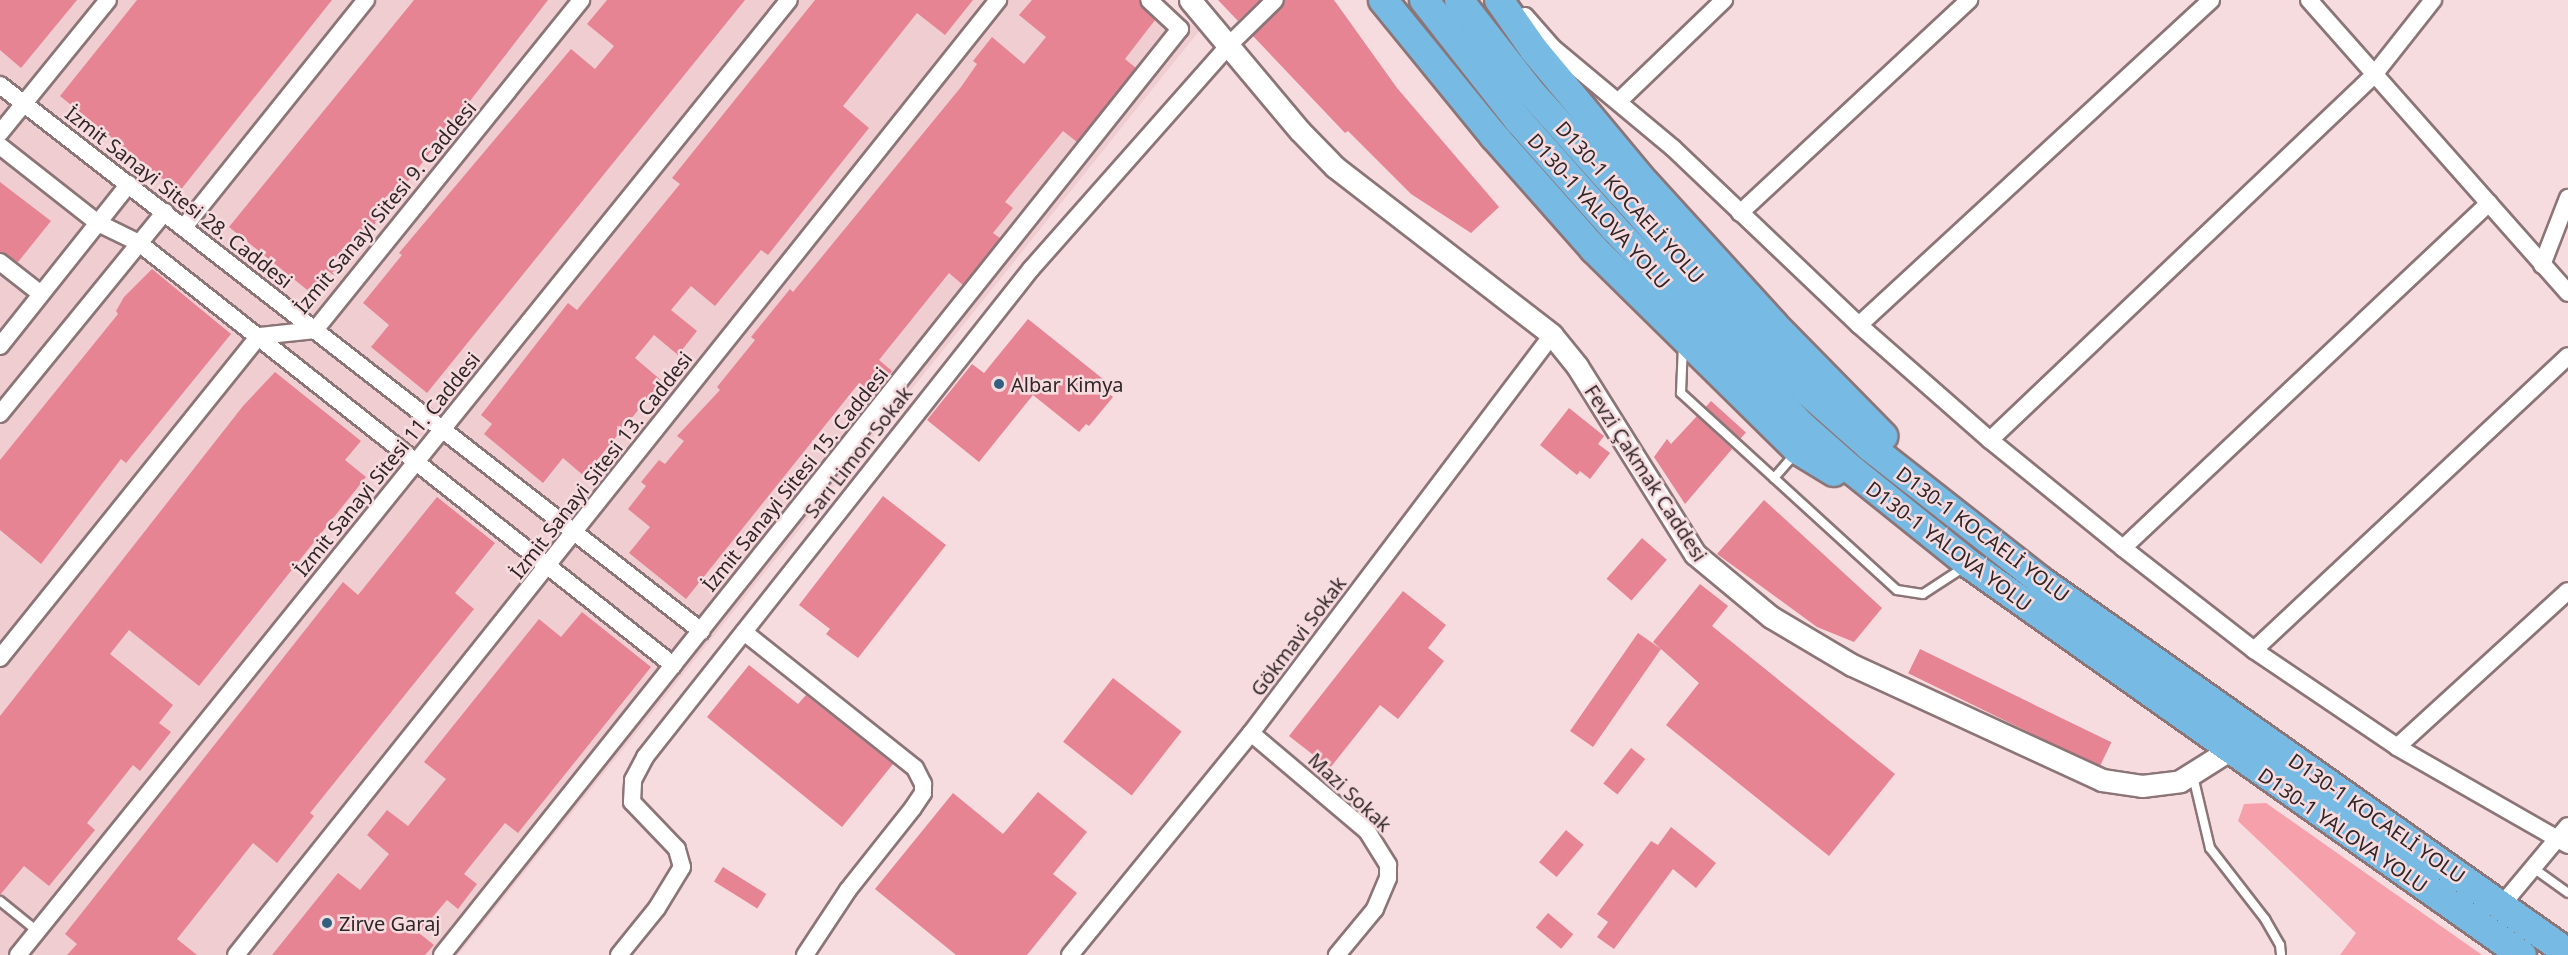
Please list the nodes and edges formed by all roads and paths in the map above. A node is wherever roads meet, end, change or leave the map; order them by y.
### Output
1 (108, 0) edge
2 (366, 0) edge
3 (581, 0) edge
4 (789, 0) edge
5 (998, 0) edge
6 (1149, 0) edge
7 (1190, 0) edge
8 (1275, 0) edge
9 (1383, 0) edge
10 (1424, 0) edge
11 (1459, 0) edge
12 (1499, 0) edge
13 (1512, 0) edge
14 (1724, 0) edge
15 (1969, 0) edge
16 (2211, 0) edge
17 (2309, 0) edge
18 (2433, 0) edge
19 (1468, 35) junction
20 (1229, 45) junction
21 (2373, 76) junction
22 (0, 85) edge
23 (1619, 101) junction
24 (24, 103) junction
25 (0, 133) edge
26 (0, 146) edge
27 (129, 184) junction
28 (2568, 198) edge
29 (2489, 203) junction
30 (165, 212) junction
31 (1740, 213) junction
32 (98, 223) junction
33 (184, 227) junction
34 (140, 243) junction
35 (0, 262) edge
36 (2542, 265) junction
37 (2568, 293) edge
38 (41, 294) junction
39 (1859, 325) junction
40 (315, 330) junction
41 (1551, 335) junction
42 (259, 336) junction
43 (1683, 340) junction
44 (0, 346) edge
45 (2568, 356) edge
46 (0, 414) edge
47 (444, 429) junction
48 (1990, 440) junction
49 (1798, 450) junction
50 (414, 460) junction
51 (1774, 478) junction
52 (1905, 514) junction
53 (574, 532) junction
54 (2123, 548) junction
55 (1969, 564) junction
56 (548, 566) junction
57 (2041, 581) junction
58 (2568, 591) edge
59 (701, 631) junction
60 (744, 632) junction
61 (2254, 650) junction
62 (0, 658) edge
63 (673, 665) junction
64 (1251, 734) junction
65 (2397, 747) junction
66 (2229, 750) junction
67 (2193, 776) junction
68 (2568, 826) edge
69 (2561, 842) edge
70 (2531, 866) junction
71 (2568, 892) edge
72 (0, 901) edge
73 (2501, 906) junction
74 (37, 931) junction
75 (2568, 953) edge
76 (18, 955) edge
77 (236, 955) edge
78 (442, 955) edge
79 (619, 955) edge
80 (805, 955) edge
81 (1070, 955) edge
82 (1337, 955) edge
83 (2281, 955) edge
84 (2522, 955) edge

1 - 24 street
2 - 33 street
3 - 40 street, İzmit Sanayi Sitesi 9. Caddesi
4 - 47 street, İzmit Sanayi Sitesi 11. Caddesi
5 - 53 street, İzmit Sanayi Sitesi 13. Caddesi
6 - 59 street, İzmit Sanayi Sitesi 15. Caddesi
7 - 20 street, Fevzi Çakmak Caddesi
8 - 20 street, Sarı Limon Sokak
9 - 43 highway
10 - 19 highway
11 - 19 highway
12 - 57 highway
13 - 23 street
14 - 23 street
15 - 31 street
16 - 39 street
17 - 21 street
18 - 21 street
19 - 52 highway, D130-1 YALOVA YOLU
19 - 57 highway, D130-1 KOCAELİ YOLU
20 - 41 street, Fevzi Çakmak Caddesi
20 - 60 street, Sarı Limon Sokak
21 - 29 street
21 - 48 street
22 - 24 street, İzmit Sanayi Sitesi 28. Caddesi
23 - 31 street
24 - 25 street
24 - 27 street, İzmit Sanayi Sitesi 28. Caddesi
26 - 32 street
27 - 30 street, İzmit Sanayi Sitesi 28. Caddesi
27 - 32 street
28 - 36 street
29 - 36 street
29 - 54 street
30 - 33 street, İzmit Sanayi Sitesi 28. Caddesi
30 - 34 street
31 - 39 street
32 - 34 street
32 - 38 street
33 - 40 street, İzmit Sanayi Sitesi 28. Caddesi
34 - 42 street
34 - 46 street
35 - 38 street
36 - 37 street
38 - 44 street
39 - 48 street
40 - 42 street, İzmit Sanayi Sitesi 9. Caddesi
40 - 47 street, İzmit Sanayi Sitesi 28. Caddesi
41 - 64 street, Gökmavi Sokak
41 - 67 street, Fevzi Çakmak Caddesi
42 - 50 street
42 - 62 street
43 - 49 highway
43 - 51 lane
45 - 61 street
47 - 50 street, İzmit Sanayi Sitesi 11. Caddesi
47 - 53 street, İzmit Sanayi Sitesi 28. Caddesi
48 - 54 street
49 - 51 lane
49 - 52 highway
50 - 56 street
50 - 74 street, İzmit Sanayi Sitesi 11. Caddesi
51 - 55 lane
52 - 55 highway, D130-1 YALOVA YOLU
53 - 56 street, İzmit Sanayi Sitesi 13. Caddesi
53 - 59 street, İzmit Sanayi Sitesi 28. Caddesi
54 - 61 street
55 - 66 highway, D130-1 YALOVA YOLU
56 - 63 street
56 - 77 street, İzmit Sanayi Sitesi 13. Caddesi
57 - 73 highway, D130-1 KOCAELİ YOLU
58 - 65 street
59 - 63 street, İzmit Sanayi Sitesi 15. Caddesi
60 - 79 street, Sarı Limon Sokak
60 - 80 street
61 - 65 street
63 - 78 street, İzmit Sanayi Sitesi 15. Caddesi
64 - 81 street, Gökmavi Sokak
64 - 82 street, Mazi Sokak
65 - 69 street
66 - 67 street, Fevzi Çakmak Caddesi
66 - 84 highway, D130-1 YALOVA YOLU
67 - 83 lane
68 - 69 street
69 - 70 street
70 - 71 lane
70 - 73 street
72 - 74 lane
73 - 75 highway, D130-1 KOCAELİ YOLU
74 - 76 street, İzmit Sanayi Sitesi 11. Caddesi

